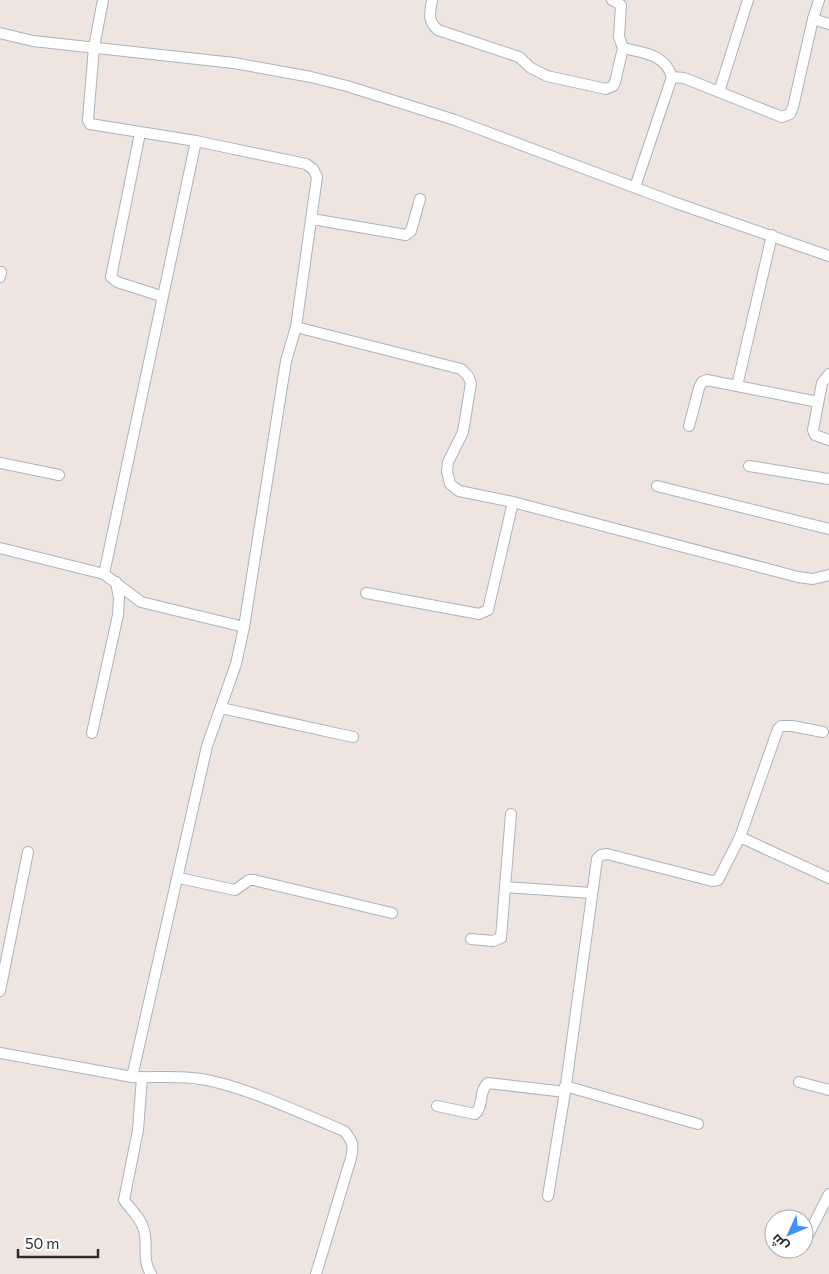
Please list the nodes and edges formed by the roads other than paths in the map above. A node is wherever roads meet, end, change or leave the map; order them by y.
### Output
1 (103, 0) edge
2 (432, 0) edge
3 (612, 0) edge
4 (748, 0) edge
5 (819, 0) edge
6 (813, 19) junction
7 (829, 24) edge
8 (0, 33) edge
9 (94, 48) junction
10 (622, 48) junction
11 (672, 77) junction
12 (719, 92) junction
13 (140, 133) junction
14 (196, 140) junction
15 (635, 187) junction
16 (420, 199) dead end
17 (312, 219) junction
18 (772, 235) junction
19 (829, 256) edge
20 (161, 296) junction
21 (296, 327) junction
22 (829, 374) edge
23 (737, 386) junction
24 (818, 402) junction
25 (689, 426) dead end
26 (829, 440) edge
27 (0, 463) edge
28 (748, 466) dead end
29 (59, 475) dead end
30 (829, 479) edge
31 (657, 486) dead end
32 (513, 502) junction
33 (829, 528) edge
34 (0, 548) edge
35 (104, 574) junction
36 (829, 575) edge
37 (116, 582) junction
38 (366, 593) dead end
39 (244, 627) junction
40 (221, 708) junction
41 (823, 732) dead end
42 (92, 733) dead end
43 (353, 737) dead end
44 (511, 814) dead end
45 (740, 836) junction
46 (28, 852) dead end
47 (179, 878) junction
48 (829, 878) edge
49 (505, 887) junction
50 (591, 893) junction
51 (392, 913) dead end
52 (471, 939) dead end
53 (0, 992) edge
54 (0, 1053) edge
55 (137, 1077) junction
56 (799, 1082) dead end
57 (565, 1089) junction
58 (829, 1090) edge
59 (437, 1106) dead end
60 (698, 1124) dead end
61 (829, 1194) edge
62 (548, 1196) dead end
63 (814, 1223) edge
64 (151, 1274) edge
65 (316, 1274) edge

1 - 9 street
2 - 10 street
3 - 10 street
4 - 12 street
5 - 6 street
6 - 7 street
6 - 12 street
8 - 9 street
9 - 13 street
9 - 15 street
10 - 11 street
11 - 12 street
11 - 15 street
13 - 14 street
13 - 20 street
14 - 17 street
14 - 20 street
15 - 18 street
16 - 17 street
17 - 21 street
18 - 19 street
18 - 23 street
20 - 35 street
21 - 32 street
21 - 39 street
22 - 24 street
23 - 24 street
23 - 25 street
24 - 26 street
27 - 29 street
28 - 30 street
31 - 33 street
32 - 36 street
32 - 38 street
34 - 35 street
35 - 37 street
37 - 39 street
37 - 42 street
39 - 40 street
40 - 43 street
40 - 47 street
41 - 45 street
44 - 49 street
45 - 48 street
45 - 50 street
46 - 53 street
47 - 51 street
47 - 55 street
49 - 50 street
49 - 52 street
50 - 57 street
54 - 55 street
55 - 64 street
55 - 65 street
56 - 58 street
57 - 59 street
57 - 60 street
57 - 62 street
61 - 63 street

